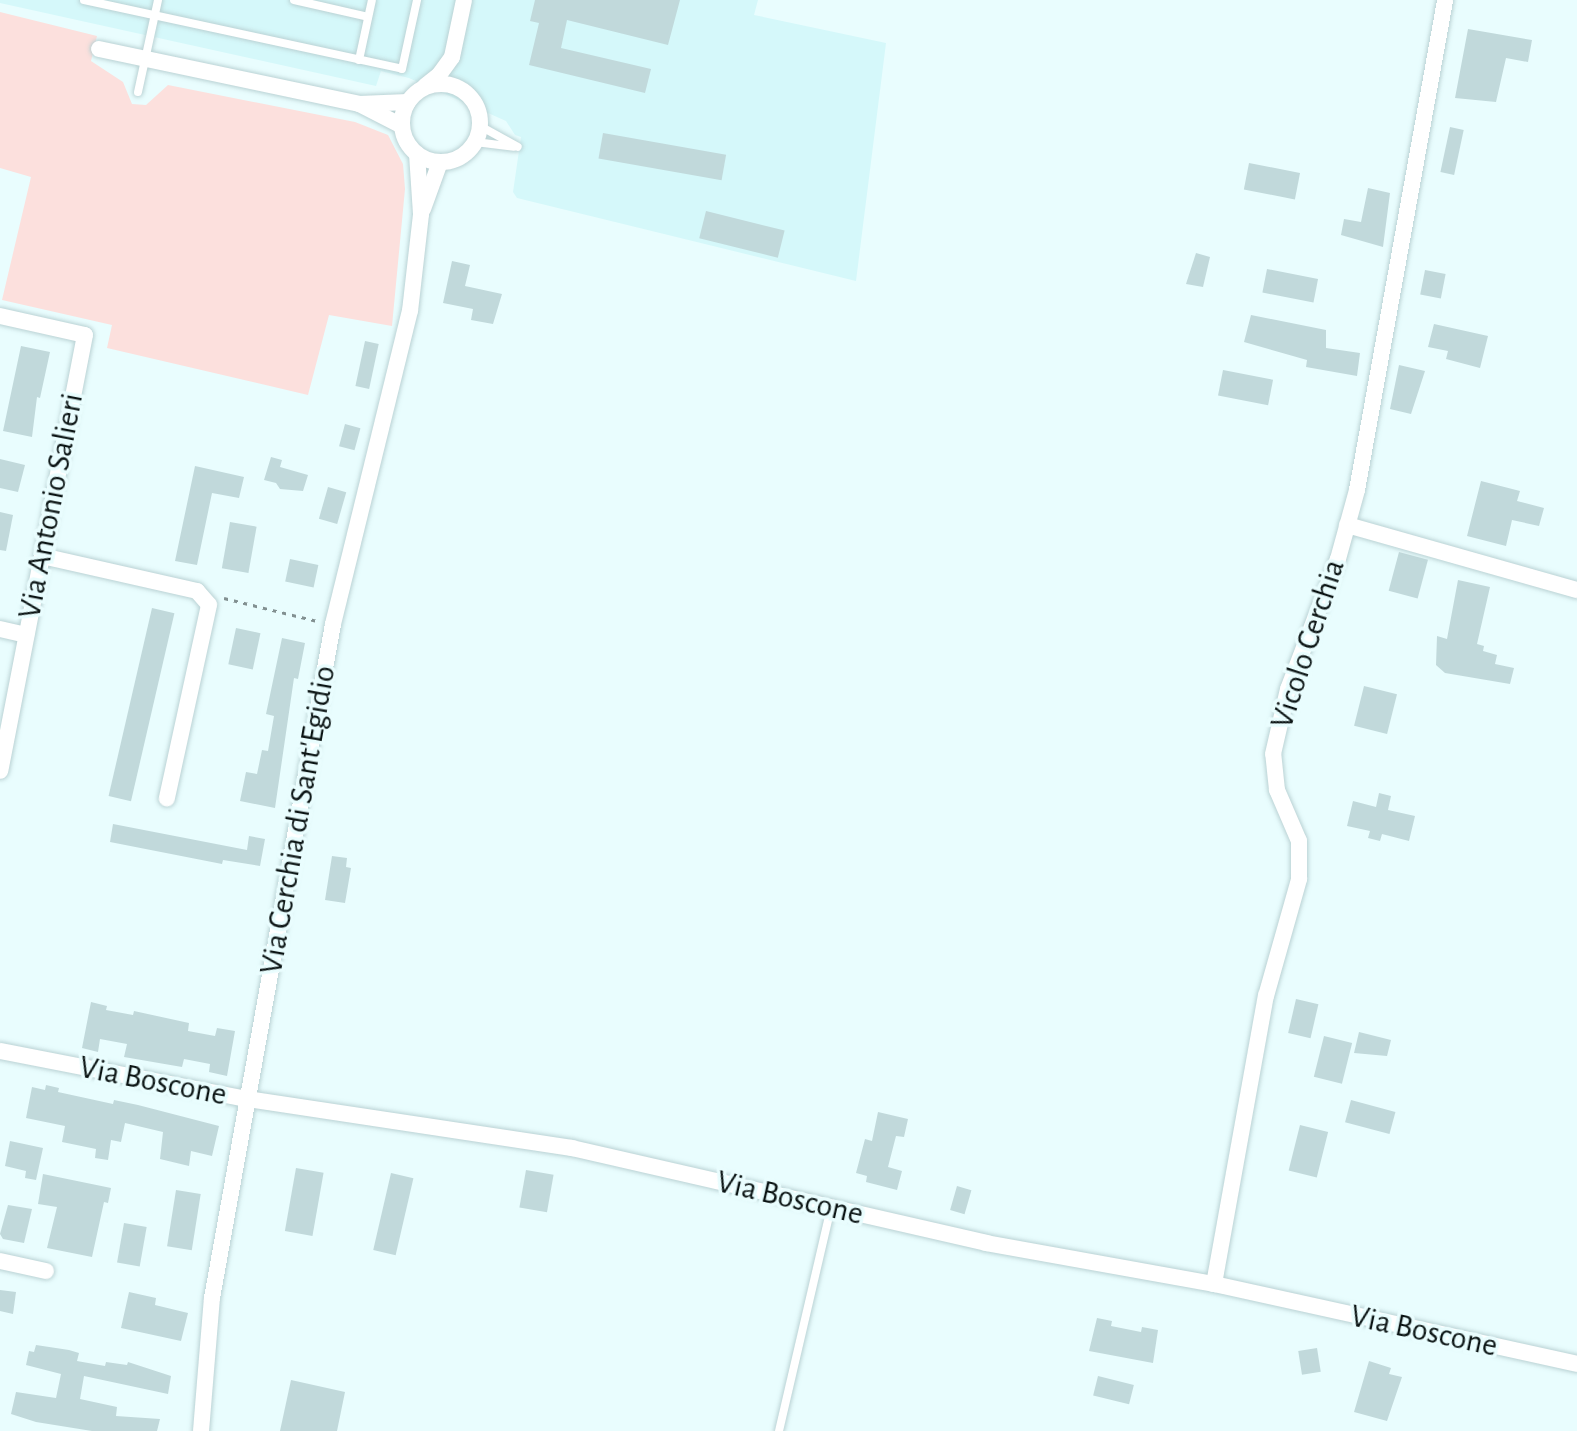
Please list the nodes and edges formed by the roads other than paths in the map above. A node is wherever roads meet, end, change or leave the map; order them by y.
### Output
1 (84, 0) edge
2 (158, 0) edge
3 (294, 0) edge
4 (372, 0) edge
5 (417, 0) edge
6 (464, 0) edge
7 (1445, 0) edge
8 (155, 16) junction
9 (368, 17) junction
10 (99, 49) dead end
11 (452, 57) junction
12 (145, 59) junction
13 (359, 60) junction
14 (464, 91) junction
15 (138, 92) dead end
16 (413, 97) junction
17 (359, 104) junction
18 (402, 126) junction
19 (480, 126) junction
20 (475, 142) junction
21 (417, 154) junction
22 (440, 162) junction
23 (421, 214) junction
24 (1, 320) edge
25 (1347, 525) junction
26 (42, 556) junction
27 (1577, 590) edge
28 (0, 629) edge
29 (26, 635) junction
30 (0, 771) edge
31 (167, 798) dead end
32 (0, 1051) edge
33 (248, 1099) junction
34 (831, 1207) junction
35 (0, 1261) edge
36 (46, 1271) dead end
37 (1214, 1284) junction
38 (1577, 1364) edge
39 (201, 1431) edge
40 (779, 1431) edge

1 - 8 lane
2 - 8 lane
3 - 9 lane
4 - 9 lane
5 - 13 lane
6 - 11 street
7 - 25 street, Vicolo Cerchia
8 - 12 lane
8 - 13 lane
9 - 13 lane
10 - 12 street
11 - 14 street
11 - 16 street
12 - 15 lane
12 - 17 street
14 - 16 street
14 - 19 street
16 - 17 street
16 - 18 street
17 - 18 street
18 - 21 street
19 - 20 street
19 - 20 lane
20 - 22 street
21 - 22 street
21 - 23 street, Via Cerchia di Sant'Egidio
22 - 23 street, Via Cerchia di Sant'Egidio
23 - 33 street, Via Cerchia di Sant'Egidio
24 - 26 street, Via Antonio Salieri
25 - 27 street
25 - 37 street, Vicolo Cerchia
26 - 29 street, Via Antonio Salieri
26 - 31 street
28 - 29 street
29 - 30 street, Via Antonio Salieri
32 - 33 street, Via Boscone
33 - 34 street, Via Boscone
33 - 39 street, Via Cerchia di Sant'Egidio
34 - 37 street, Via Boscone
34 - 40 lane
35 - 36 street
37 - 38 street, Via Boscone

